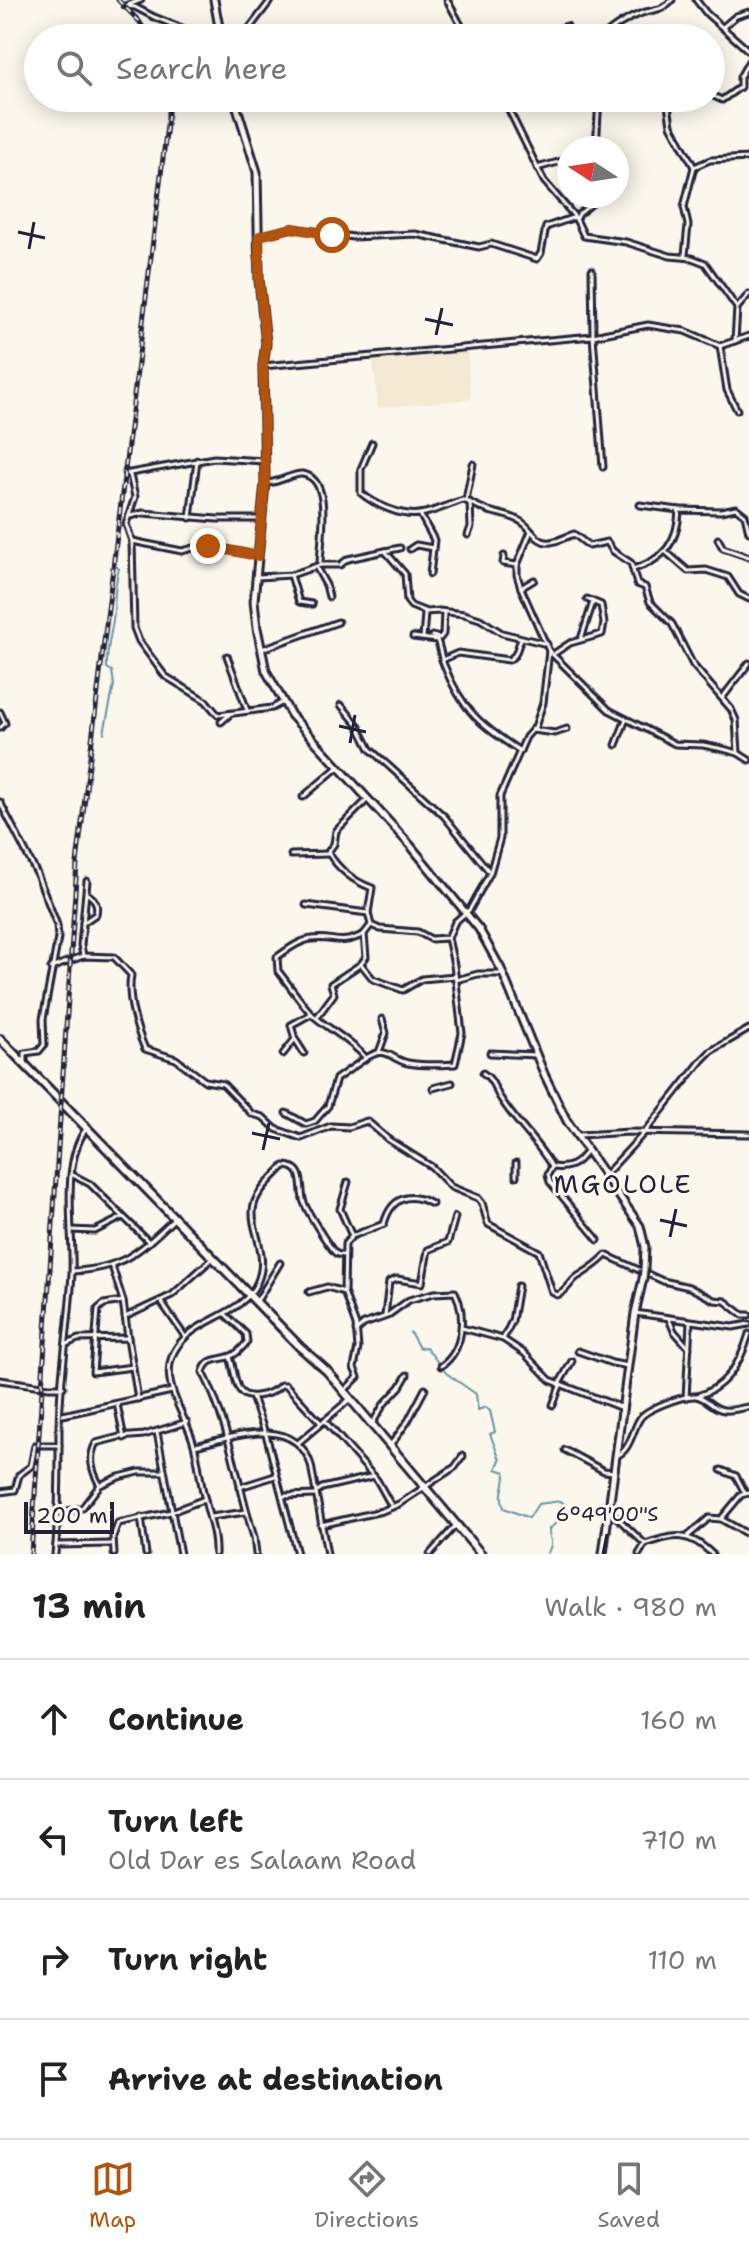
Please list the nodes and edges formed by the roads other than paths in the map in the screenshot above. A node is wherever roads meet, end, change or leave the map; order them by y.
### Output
1 (141, 0) edge
2 (214, 0) edge
3 (271, 0) edge
4 (447, 0) edge
5 (672, 0) edge
6 (696, 0) edge
7 (749, 12) edge
8 (176, 24) edge
9 (218, 24) edge
10 (253, 24) edge
11 (460, 24) edge
12 (621, 24) edge
13 (720, 24) edge
14 (725, 25) edge
15 (725, 29) edge
16 (749, 51) edge
17 (749, 61) edge
18 (725, 98) edge
19 (238, 112) edge
20 (510, 112) edge
21 (598, 112) edge
22 (668, 112) edge
23 (597, 136) edge
24 (749, 158) edge
25 (557, 162) edge
26 (694, 167) junction
27 (537, 168) junction
28 (586, 208) edge
29 (576, 218) junction
30 (259, 236) junction
31 (684, 256) junction
32 (592, 270) dead end
33 (749, 294) edge
34 (737, 308) junction
35 (593, 336) junction
36 (749, 336) edge
37 (735, 341) junction
38 (720, 346) junction
39 (263, 366) junction
40 (737, 410) dead end
41 (372, 443) dead end
42 (197, 460) junction
43 (264, 461) junction
44 (473, 464) dead end
45 (603, 467) dead end
46 (265, 483) junction
47 (468, 501) junction
48 (640, 505) dead end
49 (679, 510) junction
50 (420, 514) junction
51 (130, 516) junction
52 (190, 518) junction
53 (261, 519) junction
54 (531, 531) junction
55 (749, 532) edge
56 (468, 535) dead end
57 (718, 539) dead end
58 (132, 541) junction
59 (400, 548) dead end
60 (433, 548) junction
61 (410, 549) dead end
62 (385, 551) junction
63 (665, 551) junction
64 (258, 556) junction
65 (504, 556) dead end
66 (749, 557) edge
67 (517, 565) junction
68 (318, 566) junction
69 (633, 569) junction
70 (430, 574) dead end
71 (291, 575) junction
72 (256, 577) junction
73 (534, 580) dead end
74 (521, 588) junction
75 (329, 597) dead end
76 (587, 599) dead end
77 (749, 599) edge
78 (593, 602) junction
79 (312, 604) dead end
80 (426, 612) junction
81 (444, 612) junction
82 (338, 622) dead end
83 (432, 636) dead end
84 (413, 637) dead end
85 (423, 638) junction
86 (521, 639) junction
87 (581, 639) junction
88 (547, 644) junction
89 (262, 649) junction
90 (552, 653) junction
91 (227, 656) dead end
92 (442, 660) junction
93 (749, 663) edge
94 (723, 697) junction
95 (283, 702) junction
96 (341, 705) dead end
97 (247, 710) junction
98 (0, 712) edge
99 (229, 715) junction
100 (626, 719) junction
101 (221, 722) dead end
102 (0, 728) edge
103 (567, 729) dead end
104 (532, 730) junction
105 (616, 745) dead end
106 (520, 751) junction
107 (738, 753) junction
108 (749, 760) edge
109 (338, 767) junction
110 (303, 797) dead end
111 (368, 799) junction
112 (0, 802) edge
113 (328, 854) junction
114 (291, 855) dead end
115 (489, 872) junction
116 (87, 881) dead end
117 (86, 894) junction
118 (306, 905) dead end
119 (466, 912) junction
120 (368, 913) junction
121 (83, 923) junction
122 (371, 925) junction
123 (364, 934) junction
124 (448, 938) junction
125 (83, 956) junction
126 (361, 964) junction
127 (51, 968) junction
128 (503, 974) junction
129 (456, 978) junction
130 (311, 1014) junction
131 (316, 1018) junction
132 (382, 1019) dead end
133 (749, 1029) edge
134 (0, 1039) edge
135 (295, 1039) junction
136 (379, 1052) junction
137 (304, 1053) dead end
138 (490, 1053) dead end
139 (283, 1054) dead end
140 (537, 1055) junction
141 (366, 1058) junction
142 (25, 1065) junction
143 (483, 1073) dead end
144 (452, 1083) dead end
145 (433, 1088) dead end
146 (286, 1113) dead end
147 (88, 1127) junction
148 (645, 1132) junction
149 (749, 1134) edge
150 (575, 1135) junction
151 (586, 1151) junction
152 (592, 1158) junction
153 (580, 1161) junction
154 (516, 1163) dead end
155 (552, 1167) junction
156 (73, 1175) junction
157 (605, 1175) junction
158 (516, 1176) dead end
159 (348, 1182) dead end
160 (432, 1204) dead end
161 (123, 1217) junction
162 (455, 1217) dead end
163 (176, 1218) junction
164 (71, 1230) junction
165 (352, 1236) junction
166 (598, 1240) dead end
167 (149, 1242) junction
168 (344, 1255) junction
169 (214, 1257) junction
170 (280, 1263) dead end
171 (112, 1266) junction
172 (72, 1271) junction
173 (518, 1286) dead end
174 (309, 1292) dead end
175 (344, 1292) junction
176 (250, 1294) junction
177 (123, 1301) junction
178 (160, 1301) junction
179 (257, 1301) junction
180 (224, 1313) junction
181 (635, 1313) junction
182 (749, 1315) edge
183 (125, 1317) junction
184 (384, 1318) junction
185 (669, 1319) junction
186 (690, 1322) junction
187 (749, 1324) edge
188 (462, 1328) junction
189 (356, 1331) junction
190 (67, 1332) junction
191 (749, 1334) edge
192 (184, 1335) junction
193 (128, 1338) junction
194 (503, 1339) junction
195 (75, 1340) junction
196 (96, 1341) junction
197 (67, 1344) junction
198 (689, 1348) junction
199 (578, 1351) dead end
200 (230, 1357) junction
201 (572, 1361) dead end
202 (441, 1366) dead end
203 (628, 1366) junction
204 (133, 1367) junction
205 (407, 1375) dead end
206 (0, 1380) edge
207 (560, 1385) junction
208 (63, 1387) junction
209 (425, 1389) dead end
210 (172, 1391) junction
211 (344, 1391) junction
212 (697, 1396) junction
213 (252, 1397) junction
214 (686, 1398) junction
215 (138, 1399) junction
216 (350, 1399) junction
217 (117, 1404) junction
218 (553, 1405) dead end
219 (749, 1407) edge
220 (622, 1408) junction
221 (61, 1415) junction
222 (187, 1422) junction
223 (323, 1422) junction
224 (372, 1424) junction
225 (157, 1432) junction
226 (265, 1432) junction
227 (124, 1438) junction
228 (227, 1438) junction
229 (298, 1443) junction
230 (59, 1445) junction
231 (195, 1446) junction
232 (390, 1446) junction
233 (565, 1450) dead end
234 (463, 1456) dead end
235 (616, 1456) junction
236 (721, 1470) dead end
237 (164, 1472) junction
238 (614, 1472) junction
239 (276, 1475) junction
240 (374, 1476) junction
241 (100, 1485) junction
242 (240, 1487) junction
243 (425, 1488) junction
244 (0, 1492) edge
245 (747, 1493) edge
246 (316, 1494) junction
247 (283, 1496) junction
248 (205, 1499) junction
249 (392, 1507) junction
250 (609, 1510) junction
251 (171, 1512) junction
252 (246, 1512) junction
253 (59, 1513) junction
254 (141, 1517) junction
255 (210, 1517) junction
256 (721, 1519) junction
257 (321, 1525) junction
258 (456, 1525) junction
259 (749, 1535) edge
260 (688, 1537) junction
261 (113, 1544) junction
262 (645, 1544) junction
263 (56, 1545) junction
264 (55, 1554) edge
265 (114, 1554) edge
266 (146, 1554) edge
267 (180, 1554) edge
268 (215, 1554) edge
269 (256, 1554) edge
270 (297, 1554) edge
271 (327, 1554) edge
272 (430, 1554) edge
273 (481, 1554) edge
274 (603, 1554) edge
275 (639, 1554) edge
276 (712, 1554) edge

1 - 8 street
2 - 9 street
3 - 10 street
4 - 11 street
5 - 12 street
6 - 13 street
7 - 14 street
15 - 16 street
17 - 18 street
19 - 30 street
20 - 27 street
21 - 23 street
22 - 26 street
24 - 26 street
25 - 27 street
26 - 31 street
27 - 29 street
28 - 29 street
29 - 30 street
29 - 31 street
30 - 39 street
31 - 34 street
32 - 35 street
33 - 34 street
34 - 37 street
35 - 38 street
35 - 39 street
35 - 45 street
36 - 37 street
37 - 38 street
38 - 40 street
39 - 43 street
41 - 50 street
42 - 43 street
42 - 51 street
42 - 52 street
43 - 46 street
44 - 47 street
46 - 53 street
46 - 68 street
47 - 50 street
47 - 54 street
47 - 56 street
48 - 49 street
49 - 55 street
49 - 63 street
50 - 60 street
51 - 52 street
51 - 58 street
52 - 53 street
53 - 64 street
54 - 67 street
54 - 69 street
57 - 66 street
58 - 64 street
58 - 99 street
59 - 62 street
60 - 61 street
60 - 70 street
62 - 68 street
62 - 80 street
63 - 69 street
63 - 77 street
64 - 72 street
65 - 67 street
67 - 74 street
68 - 71 street
68 - 75 street
69 - 94 street
71 - 72 street
71 - 79 street
72 - 89 street
73 - 74 street
74 - 88 street
76 - 78 street
78 - 87 street
78 - 87 street
80 - 81 street
80 - 85 street
81 - 83 street
81 - 86 street
82 - 89 street
84 - 85 street
85 - 92 street
86 - 88 street
86 - 92 street
87 - 90 street
88 - 90 street
89 - 95 street
90 - 100 street
90 - 104 street
91 - 97 street
92 - 106 street
93 - 94 street
94 - 107 street
95 - 97 street
95 - 109 street
96 - 115 street
97 - 99 street
98 - 102 street
99 - 101 street
100 - 105 street
100 - 107 street
103 - 104 street
104 - 106 street
106 - 115 street
107 - 108 street
109 - 110 street
109 - 111 street
111 - 113 street
111 - 119 street
112 - 127 street
113 - 114 street
113 - 120 street
115 - 119 street
116 - 117 street
117 - 121 street
117 - 121 street
118 - 120 street
119 - 124 street
119 - 128 street
120 - 122 street
121 - 125 street
122 - 123 street
122 - 124 street
123 - 126 street
123 - 130 street
124 - 129 street
125 - 127 street
125 - 182 street
126 - 129 street
126 - 131 street
127 - 142 street
128 - 129 street
128 - 140 street
129 - 136 street
130 - 131 street
130 - 135 street
131 - 141 street
132 - 136 street
133 - 148 street
134 - 142 main road
135 - 137 street
135 - 139 street
136 - 141 street
138 - 140 street
140 - 150 street
141 - 146 street
142 - 147 main road
143 - 155 street
144 - 145 street
147 - 156 street
147 - 163 main road
148 - 149 street
148 - 150 street
148 - 157 street
150 - 151 street
151 - 152 street
151 - 153 street
152 - 153 street
152 - 157 street
153 - 155 street
154 - 158 street
155 - 166 street
156 - 161 street
156 - 164 street
157 - 181 street, bridge
159 - 165 street
160 - 165 street
161 - 164 street
161 - 167 street
162 - 184 street
163 - 167 street
163 - 169 main road
164 - 172 street
165 - 168 street
167 - 171 street
168 - 175 street
168 - 176 street
169 - 176 main road
169 - 178 street
170 - 179 street
171 - 172 street
171 - 177 street
172 - 190 street
173 - 194 street
174 - 175 street
175 - 189 street
176 - 179 main road
176 - 180 street
177 - 183 street
177 - 196 street
178 - 183 street
178 - 192 street
179 - 211 main road
180 - 192 street
180 - 200 street
181 - 185 street
181 - 203 street
183 - 193 street
184 - 188 street
184 - 189 street
185 - 186 street
185 - 198 street
186 - 187 street
186 - 198 street
188 - 194 street
188 - 202 street
189 - 211 street
190 - 195 street
190 - 197 street
191 - 212 street
192 - 210 street
193 - 196 street
193 - 204 street
194 - 207 street
195 - 196 street
195 - 197 street
196 - 204 street
197 - 208 street
198 - 214 street
199 - 203 street
200 - 213 street
200 - 228 street
201 - 207 street
203 - 220 street
204 - 215 street
205 - 224 street
206 - 208 street
207 - 218 street
207 - 220 street
208 - 221 street
209 - 232 street
210 - 215 street
210 - 222 street
211 - 216 main road
212 - 214 street
212 - 219 street
213 - 223 street
213 - 226 street
214 - 235 street
215 - 217 street
216 - 223 street
216 - 224 main road
217 - 221 street
217 - 227 street
220 - 235 street
221 - 230 street
222 - 225 street
222 - 231 street
223 - 229 street
223 - 240 street
224 - 232 main road
225 - 227 street
225 - 237 street
226 - 228 street
226 - 229 street
226 - 239 street
227 - 241 street
228 - 231 street
228 - 242 street
229 - 246 street
230 - 244 street
230 - 253 street
231 - 248 street
232 - 243 main road
233 - 238 street
234 - 243 street
235 - 238 street
236 - 245 street
237 - 241 street
237 - 251 street
238 - 250 street
239 - 242 street
239 - 247 street
240 - 246 street
240 - 249 street
241 - 253 street
242 - 252 street
243 - 249 street
243 - 258 main road
245 - 256 street
246 - 247 street
246 - 257 street
247 - 270 street
248 - 251 street
248 - 255 street
249 - 257 street
250 - 262 street
250 - 274 street
251 - 254 street
251 - 267 street
252 - 255 street
252 - 269 street
253 - 263 street
254 - 261 street
254 - 266 street
255 - 268 street
256 - 259 street
256 - 260 street
257 - 271 street
258 - 272 street
258 - 273 main road
260 - 262 street
260 - 276 street
261 - 263 street
261 - 265 street
262 - 275 street
263 - 264 street

